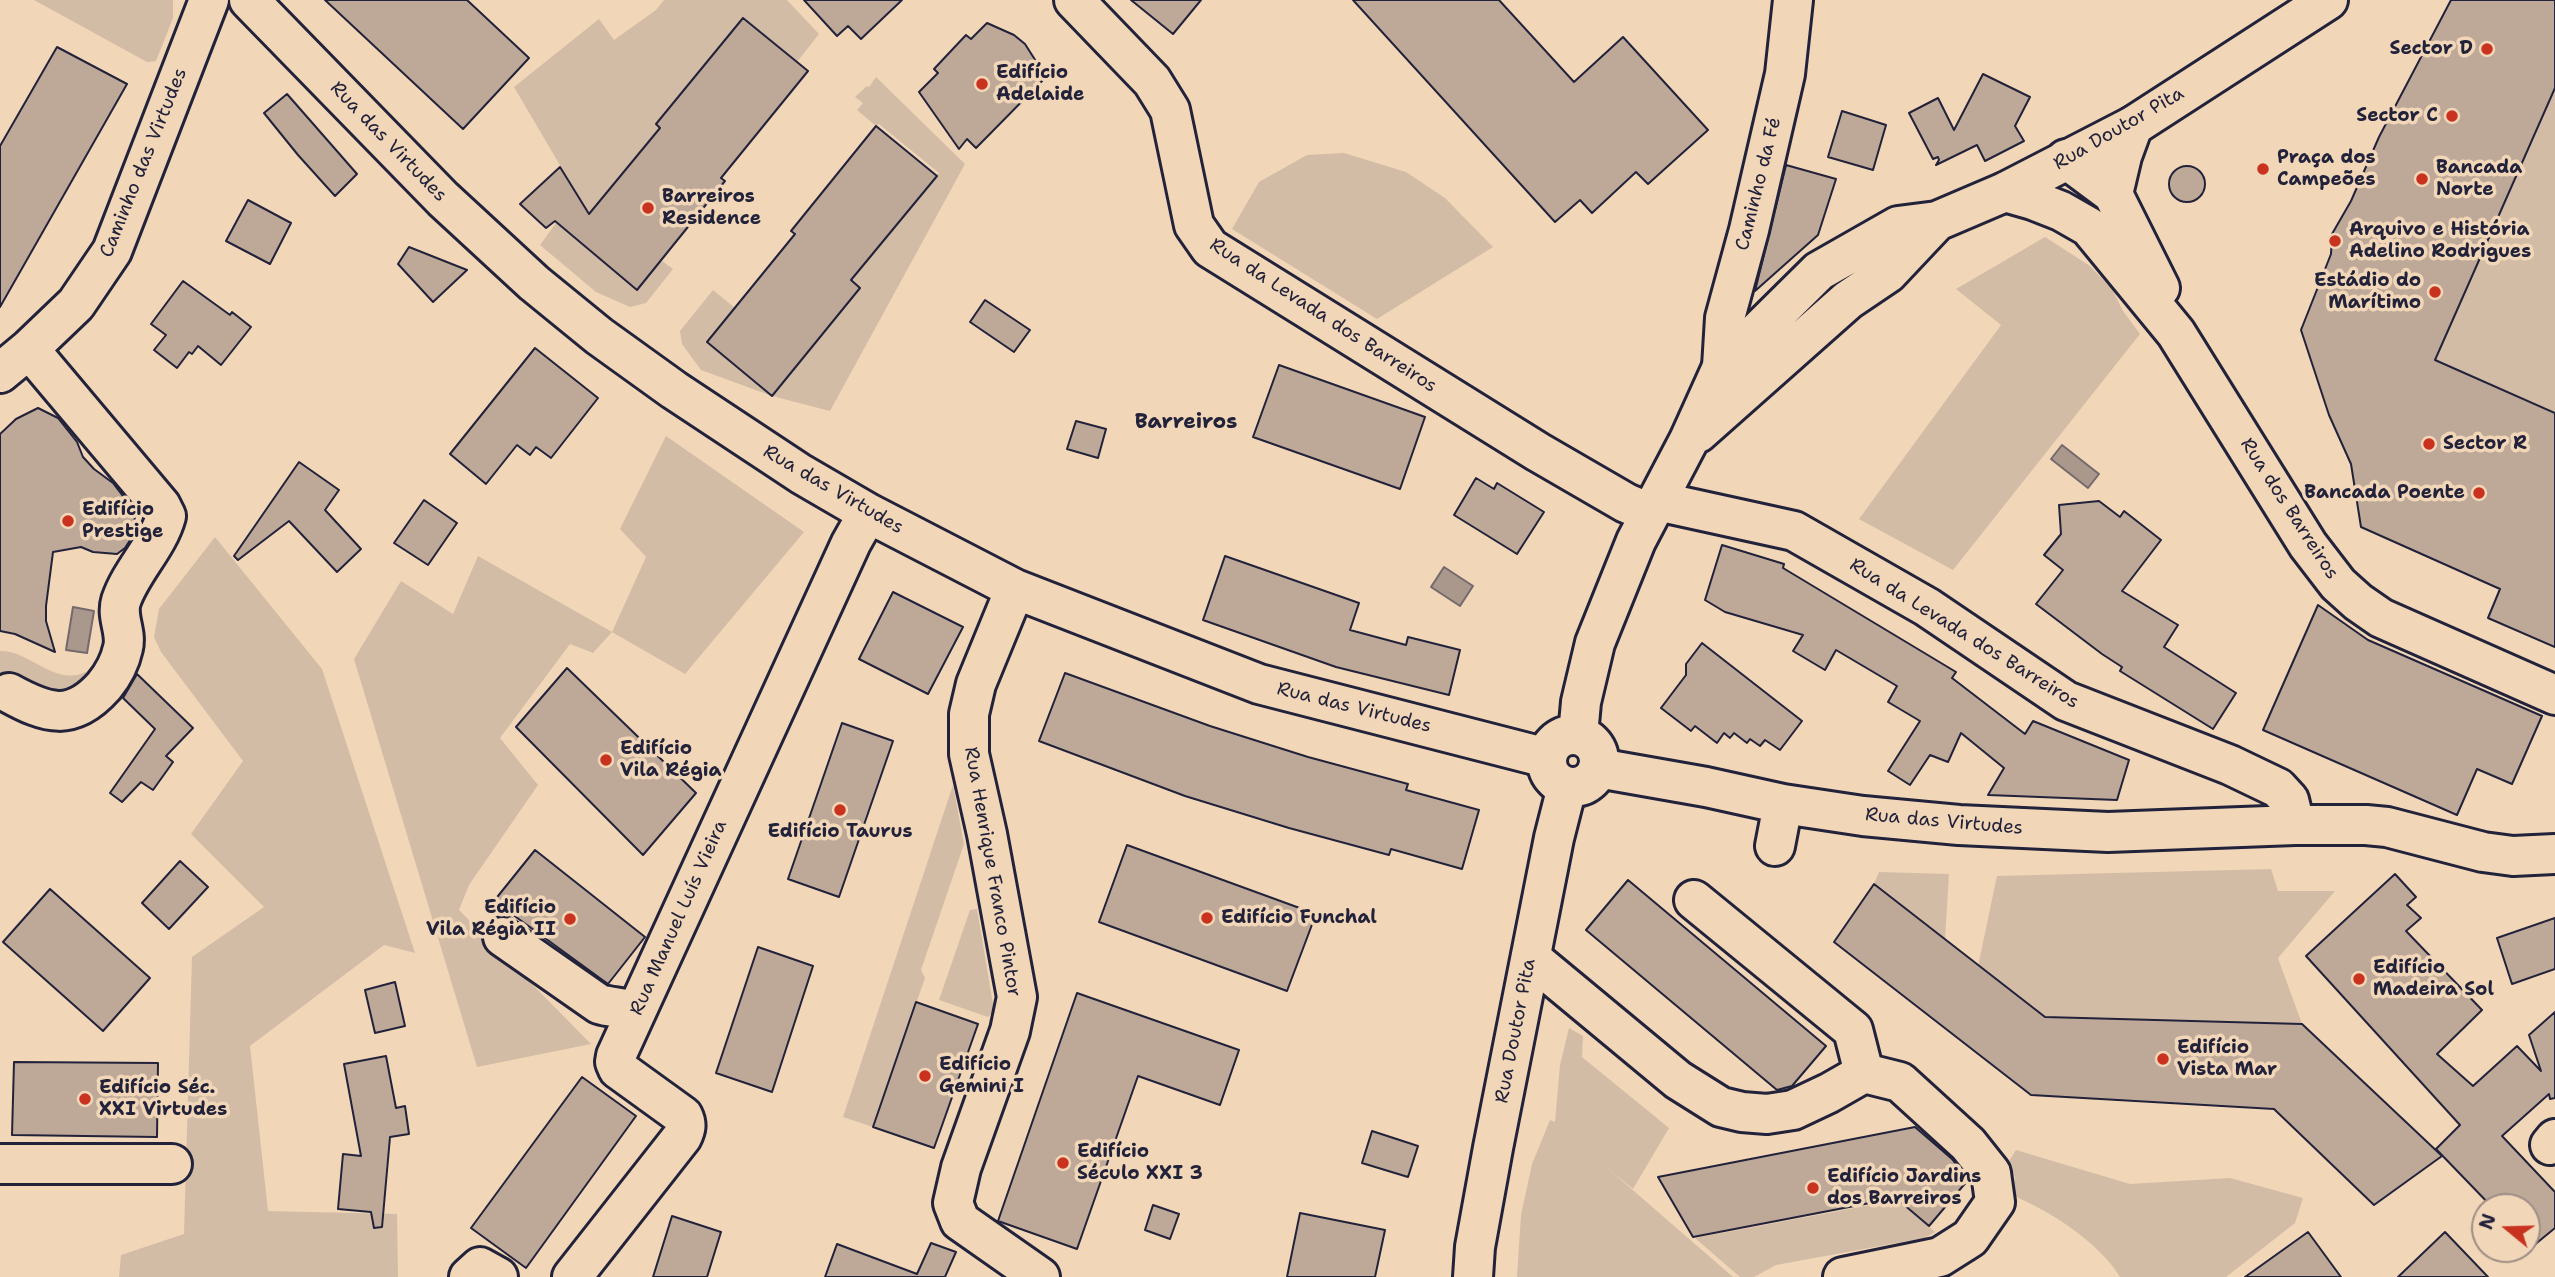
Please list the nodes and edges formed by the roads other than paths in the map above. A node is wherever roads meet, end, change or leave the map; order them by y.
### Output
1 (209, 0) edge
2 (249, 0) edge
3 (1074, 0) edge
4 (1793, 0) edge
5 (2310, 5) edge
6 (2119, 132) junction
7 (2088, 176) junction
8 (2005, 192) junction
9 (1937, 221) junction
10 (2090, 227) junction
11 (2176, 333) junction
12 (29, 349) junction
13 (1722, 367) junction
14 (0, 373) edge
15 (1689, 440) junction
16 (1653, 507) junction
17 (868, 513) junction
18 (1015, 589) junction
19 (9, 692) dead end
20 (2555, 695) edge
21 (1571, 771) junction
22 (2244, 771) junction
23 (1783, 804) junction
24 (2295, 825) junction
25 (2241, 828) junction
26 (1775, 846) dead end
27 (2555, 854) edge
28 (1694, 900) dead end
29 (503, 937) dead end
30 (1531, 958) junction
31 (636, 1012) junction
32 (1864, 1073) junction
33 (0, 1164) edge
34 (172, 1164) dead end
35 (469, 1277) edge
36 (498, 1277) edge
37 (572, 1277) edge
38 (1040, 1277) edge
39 (1473, 1277) edge
40 (1843, 1277) edge

1 - 12 street, Caminho das Virtudes
2 - 17 street, Rua das Virtudes
3 - 16 street, Rua da Levada dos Barreiros
4 - 13 street, Caminho da Fé
5 - 6 street, Rua Doutor Pita
6 - 7 street, Rua Doutor Pita
6 - 7 street, Rua dos Barreiros
7 - 8 street, Rua Doutor Pita
7 - 10 street, Rua dos Barreiros
7 - 11 street, Rua dos Barreiros
8 - 9 street, Rua Doutor Pita
8 - 10 street, Rua dos Barreiros
9 - 13 street, Rua Doutor Pita
9 - 15 street, Rua Doutor Pita
10 - 11 street, Rua dos Barreiros
11 - 20 street, Rua dos Barreiros
12 - 14 street, Caminho das Virtudes
12 - 19 street
13 - 15 street, Rua Doutor Pita
15 - 16 street, Rua Doutor Pita
16 - 21 street, Rua Doutor Pita
16 - 22 street, Rua da Levada dos Barreiros
17 - 18 street, Rua das Virtudes
17 - 31 street, Rua Manuel Luís Vieira
18 - 21 street, Rua das Virtudes
18 - 38 street, Rua Henrique Franco Pintor
21 - 23 street, Rua das Virtudes
21 - 30 street, Rua Doutor Pita
22 - 24 street, Rua da Levada dos Barreiros
22 - 25 street
23 - 25 street, Rua das Virtudes
23 - 26 street
24 - 25 street, Rua das Virtudes
24 - 27 street
28 - 32 street
29 - 31 street
30 - 32 street
30 - 39 street, Rua Doutor Pita
31 - 37 street, Rua Manuel Luís Vieira
32 - 40 street
33 - 34 street
35 - 36 street

